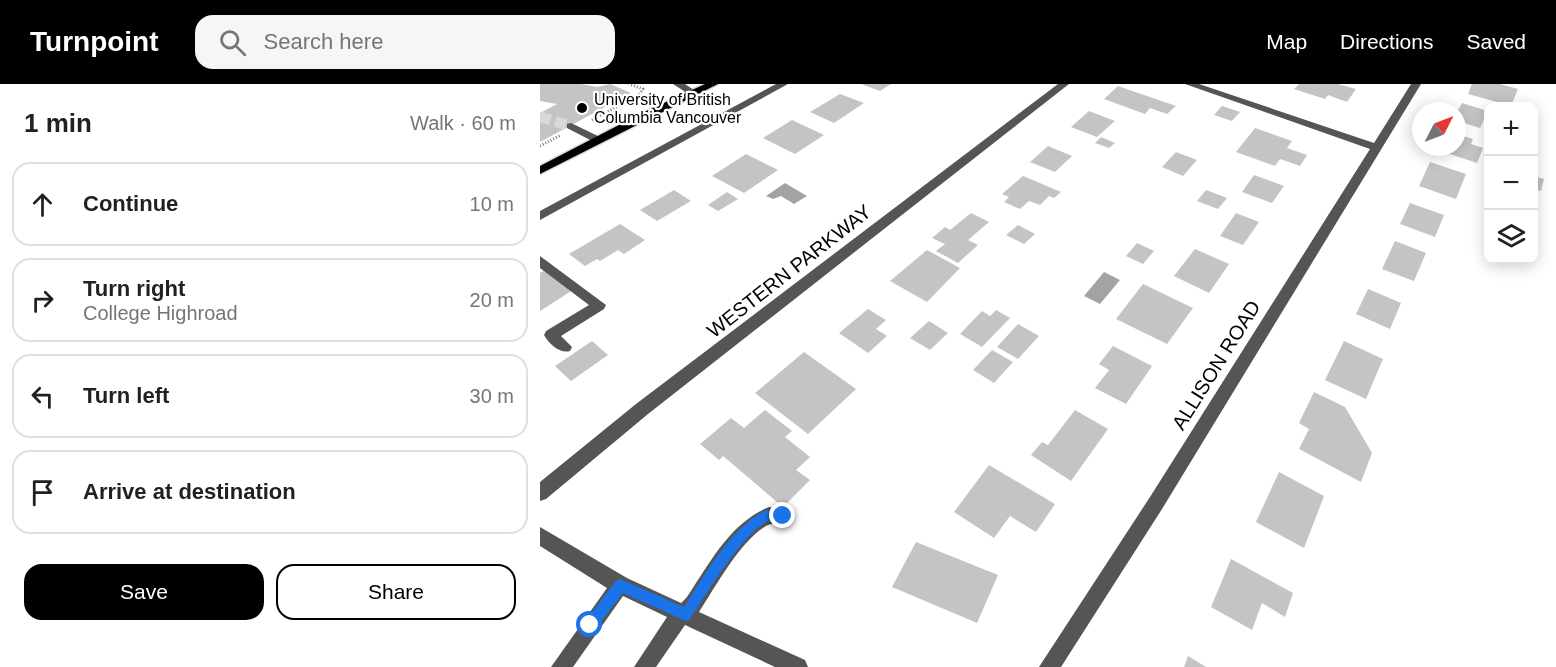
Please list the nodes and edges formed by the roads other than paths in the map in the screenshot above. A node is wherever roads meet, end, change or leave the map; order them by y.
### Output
1 (713, 84) edge
2 (783, 84) edge
3 (1064, 84) edge
4 (1190, 84) edge
5 (1416, 84) edge
6 (688, 87) edge
7 (573, 127) tunnel mouth
8 (593, 137) junction
9 (1377, 148) junction
10 (540, 159) edge
11 (540, 171) edge
12 (540, 216) edge
13 (540, 261) edge
14 (565, 347) dead end
15 (540, 493) edge
16 (783, 516) dead end
17 (540, 536) edge
18 (620, 585) junction
19 (684, 613) junction
20 (561, 667) edge
21 (644, 667) edge
22 (798, 667) edge
23 (1049, 667) edge

1 - 6 main road
2 - 12 street
3 - 15 street, WESTERN PARKWAY
4 - 9 street
5 - 9 street, ALLISON ROAD
6 - 8 main road
7 - 8 street
8 - 10 main road
8 - 11 main road
9 - 23 street, ALLISON ROAD
13 - 14 street
16 - 19 street
17 - 18 street
18 - 19 street
18 - 20 street
19 - 21 street
19 - 22 street

